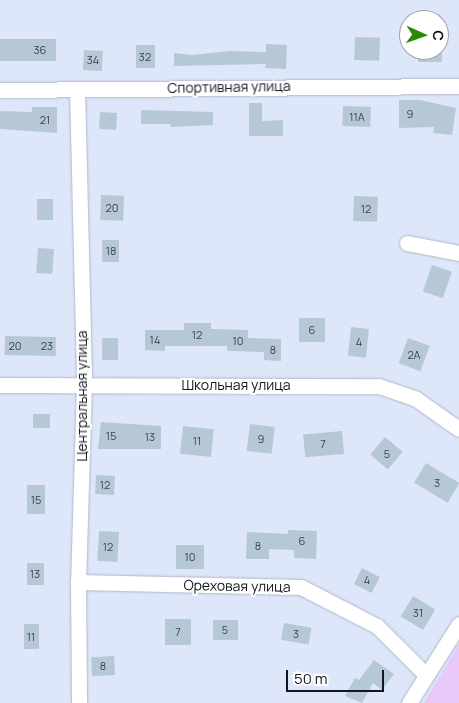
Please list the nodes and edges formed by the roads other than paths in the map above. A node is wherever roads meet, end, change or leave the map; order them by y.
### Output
1 (459, 86) edge
2 (77, 89) junction
3 (0, 90) edge
4 (407, 243) dead end
5 (459, 253) edge
6 (84, 384) junction
7 (0, 385) edge
8 (459, 429) edge
9 (78, 582) junction
10 (459, 624) edge
11 (426, 675) junction
12 (79, 703) edge
13 (409, 703) edge

1 - 2 street, Спортивная улица
2 - 3 street, Спортивная улица
2 - 6 street, Центральная улица
4 - 5 street
6 - 7 street, Школьная улица
6 - 8 street, Школьная улица
6 - 9 street, Центральная улица
9 - 11 street, Ореховая улица
9 - 12 street, Центральная улица
10 - 11 street
11 - 13 street

